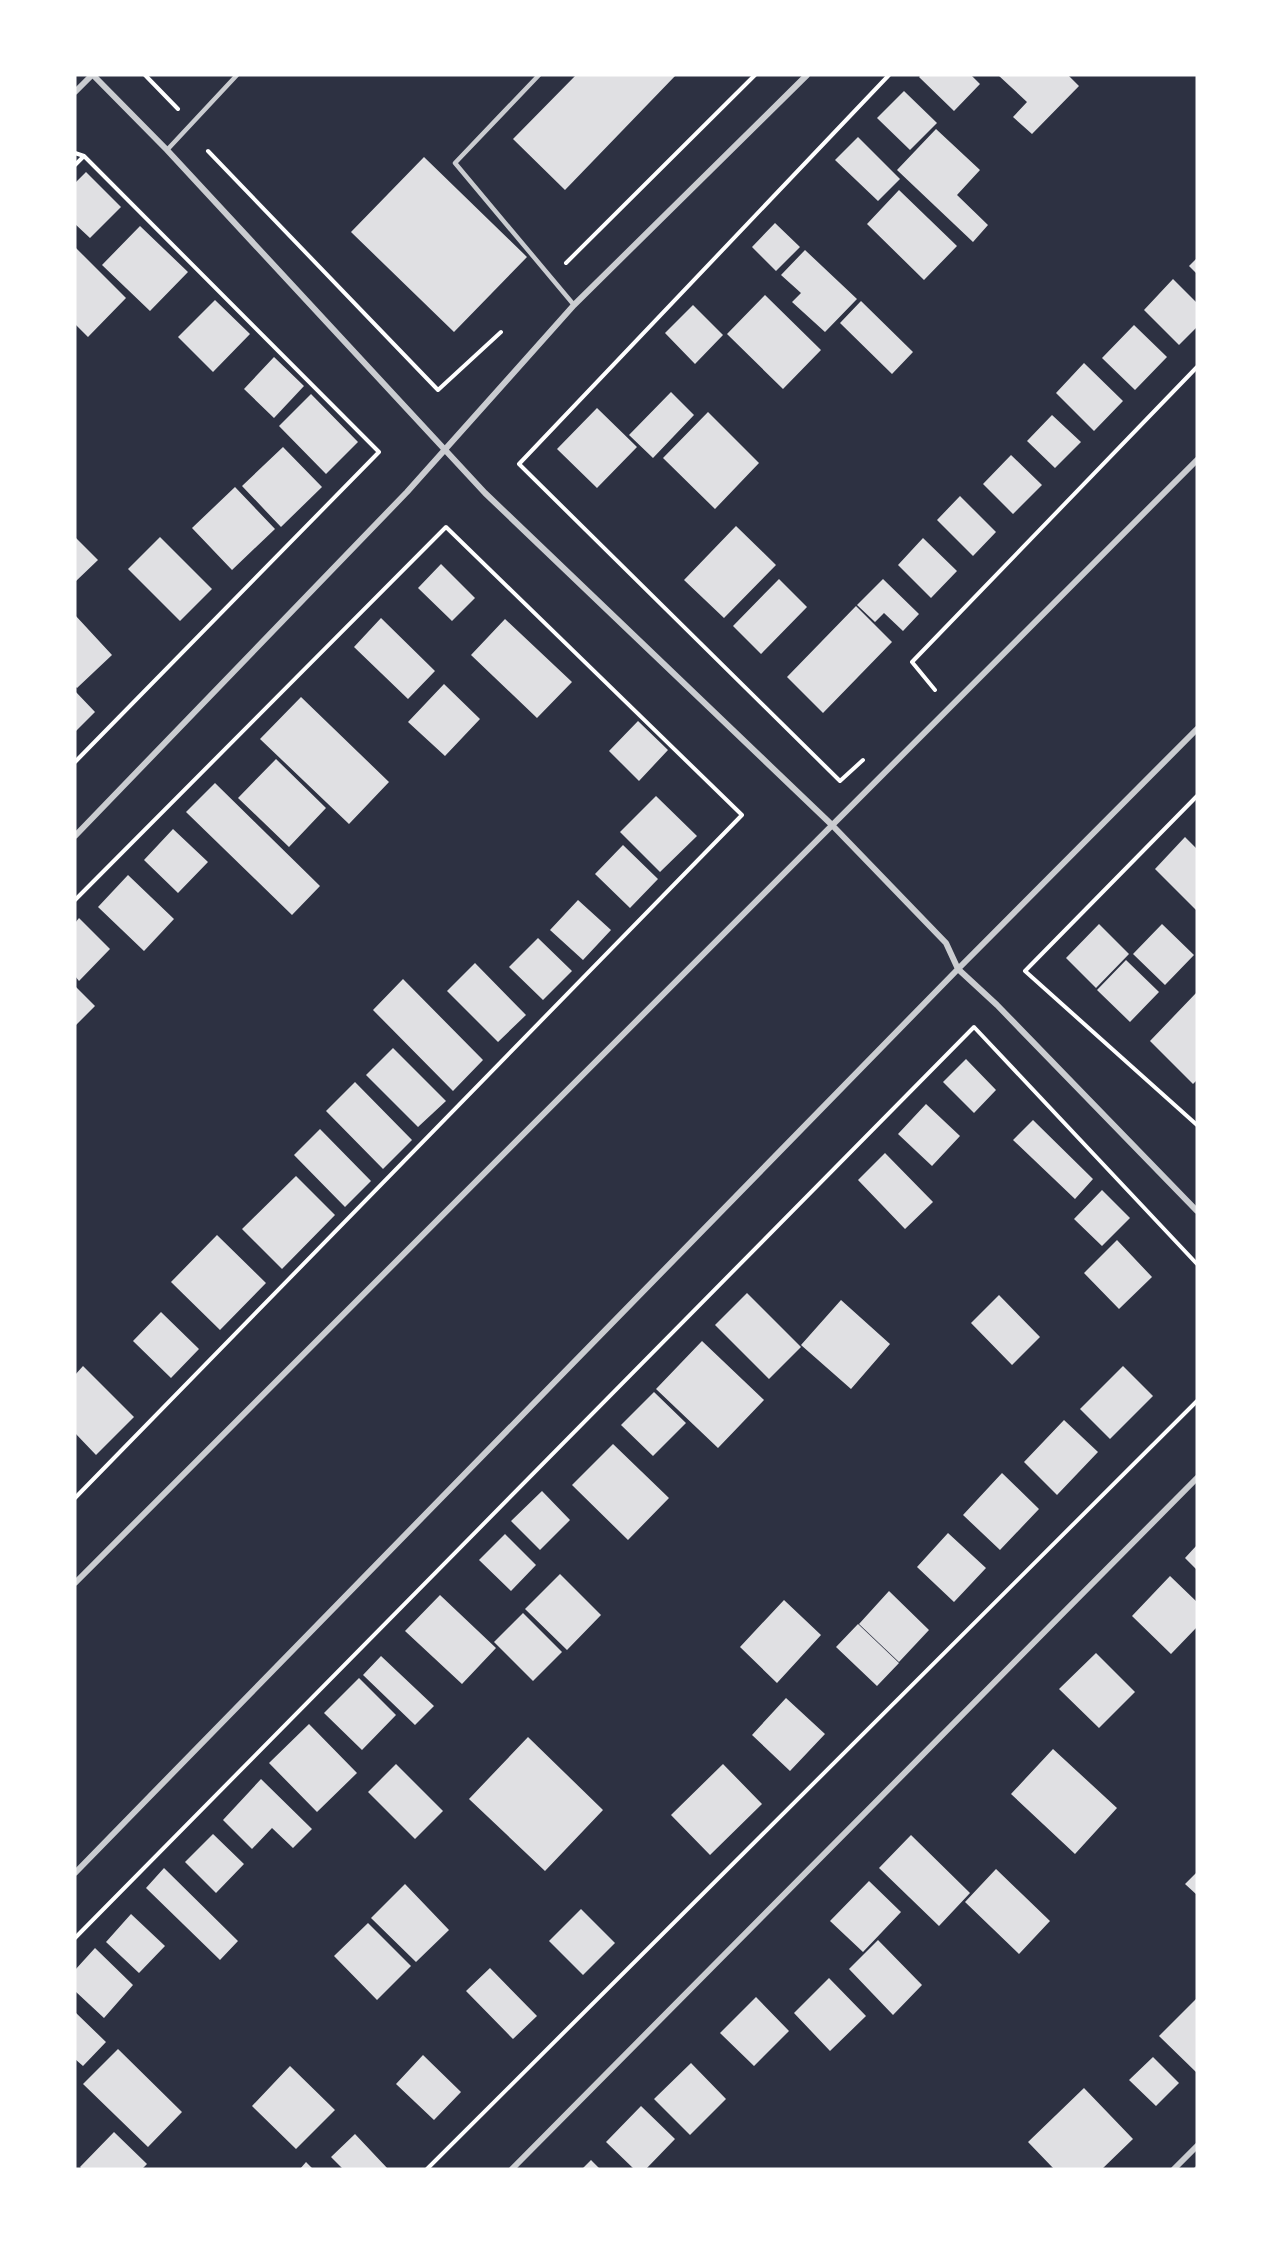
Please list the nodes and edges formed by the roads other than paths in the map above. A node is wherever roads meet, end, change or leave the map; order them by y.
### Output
1 (92, 75) edge
2 (237, 75) edge
3 (539, 75) edge
4 (807, 75) edge
5 (75, 92) edge
6 (167, 150) junction
7 (573, 305) junction
8 (445, 448) junction
9 (1197, 460) edge
10 (1197, 729) edge
11 (832, 825) junction
12 (75, 836) edge
13 (958, 969) junction
14 (1197, 1211) edge
15 (1197, 1478) edge
16 (75, 1583) edge
17 (75, 1874) edge
18 (1197, 2146) edge
19 (512, 2169) edge
20 (1174, 2169) edge

1 - 5 street
1 - 6 street
2 - 6 lane
3 - 7 lane
4 - 7 street
6 - 8 street
7 - 8 street
8 - 11 street
8 - 12 street
9 - 11 street
10 - 13 street
11 - 13 street
11 - 16 street
13 - 14 street
13 - 17 street
15 - 19 street
18 - 20 street

